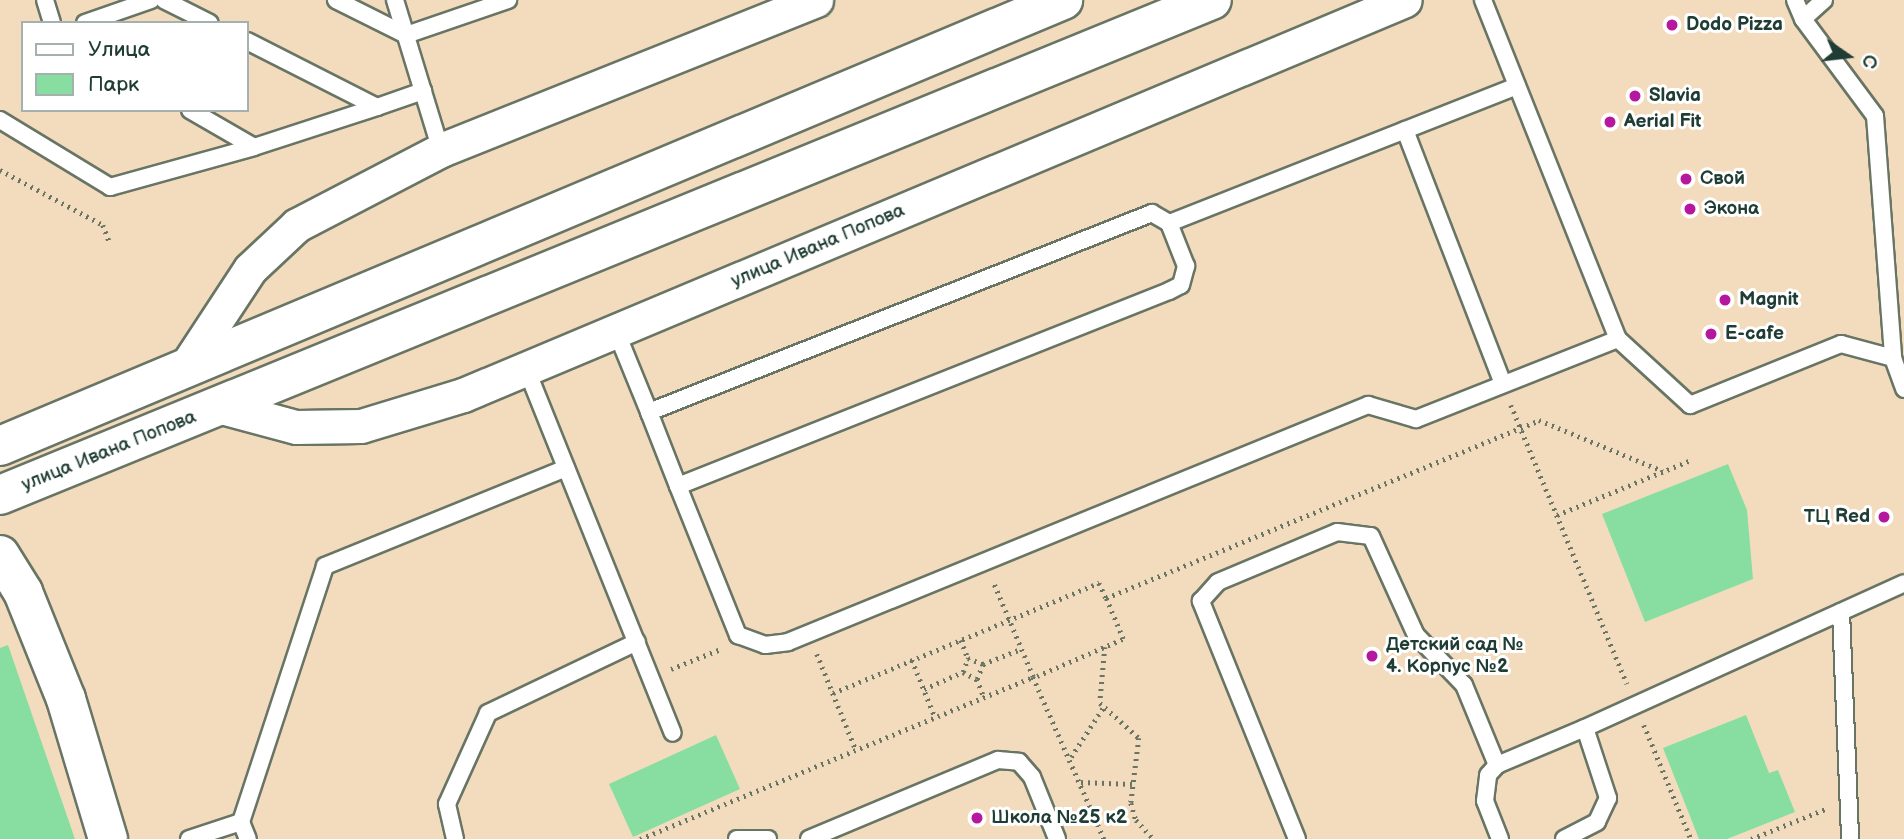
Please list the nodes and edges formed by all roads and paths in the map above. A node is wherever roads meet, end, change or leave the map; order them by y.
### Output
1 (45, 0) edge
2 (151, 0) edge
3 (164, 0) edge
4 (336, 0) edge
5 (395, 0) edge
6 (508, 0) edge
7 (816, 0) edge
8 (1063, 0) edge
9 (1212, 0) edge
10 (1405, 0) edge
11 (1483, 0) edge
12 (1795, 0) edge
13 (1824, 0) edge
14 (1803, 19) junction
15 (51, 21) edge
16 (91, 21) edge
17 (206, 21) edge
18 (406, 35) junction
19 (248, 42) edge
20 (1517, 86) junction
21 (423, 91) junction
22 (377, 107) junction
23 (193, 112) edge
24 (0, 120) edge
25 (1405, 130) junction
26 (254, 147) junction
27 (441, 150) junction
28 (0, 170) edge
29 (1170, 223) junction
30 (110, 243) dead end
31 (616, 331) junction
32 (1618, 339) junction
33 (1893, 358) junction
34 (185, 368) junction
35 (526, 368) junction
36 (1503, 384) junction
37 (1904, 389) edge
38 (218, 406) junction
39 (649, 412) junction
40 (0, 446) edge
41 (1691, 460) dead end
42 (566, 468) junction
43 (678, 486) junction
44 (0, 495) edge
45 (1557, 515) junction
46 (0, 555) edge
47 (985, 561) junction
48 (1904, 583) edge
49 (1106, 598) dead end
50 (1840, 612) junction
51 (808, 634) junction
52 (745, 639) junction
53 (961, 640) dead end
54 (637, 642) junction
55 (1105, 647) junction
56 (1021, 649) junction
57 (968, 659) junction
58 (912, 660) dead end
59 (983, 664) junction
60 (963, 672) junction
61 (1035, 676) junction
62 (651, 677) junction
63 (976, 679) junction
64 (924, 689) junction
65 (984, 697) junction
66 (1636, 706) junction
67 (1103, 708) junction
68 (936, 717) junction
69 (1585, 728) junction
70 (673, 733) dead end
71 (856, 750) junction
72 (1071, 758) junction
73 (1497, 765) junction
74 (1080, 782) junction
75 (1132, 784) junction
76 (1849, 800) junction
77 (242, 822) junction
78 (108, 839) edge
79 (189, 839) edge
80 (248, 839) edge
81 (455, 839) edge
82 (640, 839) edge
83 (737, 839) edge
84 (768, 839) edge
85 (809, 839) edge
86 (1057, 839) edge
87 (1104, 839) edge
88 (1154, 839) edge
89 (1297, 839) edge
90 (1500, 839) edge
91 (1564, 839) edge
92 (1691, 839) edge
93 (1751, 839) edge
94 (1850, 839) edge

1 - 15 lane
2 - 16 lane
3 - 17 lane
4 - 18 lane
5 - 18 lane
6 - 18 lane
7 - 27 street
8 - 34 main road
9 - 38 main road, улица Ивана Попова
10 - 31 street, улица Ивана Попова
11 - 20 lane
12 - 14 lane
13 - 14 lane
14 - 33 lane
18 - 21 lane
19 - 22 lane
20 - 25 lane
20 - 32 lane
21 - 22 lane
21 - 27 lane
22 - 26 lane
23 - 26 lane
24 - 26 lane
25 - 29 lane
25 - 36 lane
27 - 34 street
28 - 30 path
29 - 39 lane
29 - 43 lane
31 - 35 street, улица Ивана Попова
31 - 39 lane
32 - 33 lane
32 - 36 lane
33 - 37 lane
34 - 40 main road
35 - 38 street, улица Ивана Попова
35 - 42 lane
36 - 45 path
36 - 47 lane
38 - 44 main road, улица Ивана Попова
39 - 43 lane
41 - 45 path
42 - 54 lane
42 - 77 lane
43 - 52 lane
45 - 66 path
46 - 78 main road
47 - 51 lane
47 - 56 path
48 - 50 lane
49 - 55 path
50 - 66 lane
50 - 76 lane
51 - 52 lane
51 - 71 path
52 - 62 path
53 - 57 path
54 - 62 lane
54 - 81 lane
55 - 61 path
55 - 67 path
56 - 59 path
56 - 61 path
57 - 59 path
57 - 60 path
58 - 64 path
59 - 63 path
60 - 63 path
60 - 64 path
61 - 65 path
61 - 72 path
62 - 70 lane
63 - 65 path
64 - 68 path
65 - 68 path
66 - 69 lane
66 - 92 path
67 - 72 path
67 - 75 path
68 - 71 path
69 - 73 lane
69 - 91 lane
71 - 82 path
72 - 74 path
73 - 89 lane
73 - 90 lane
74 - 75 path
74 - 87 path
75 - 88 path
76 - 93 path
76 - 94 lane
77 - 79 lane
77 - 80 lane
83 - 84 lane
85 - 86 lane

